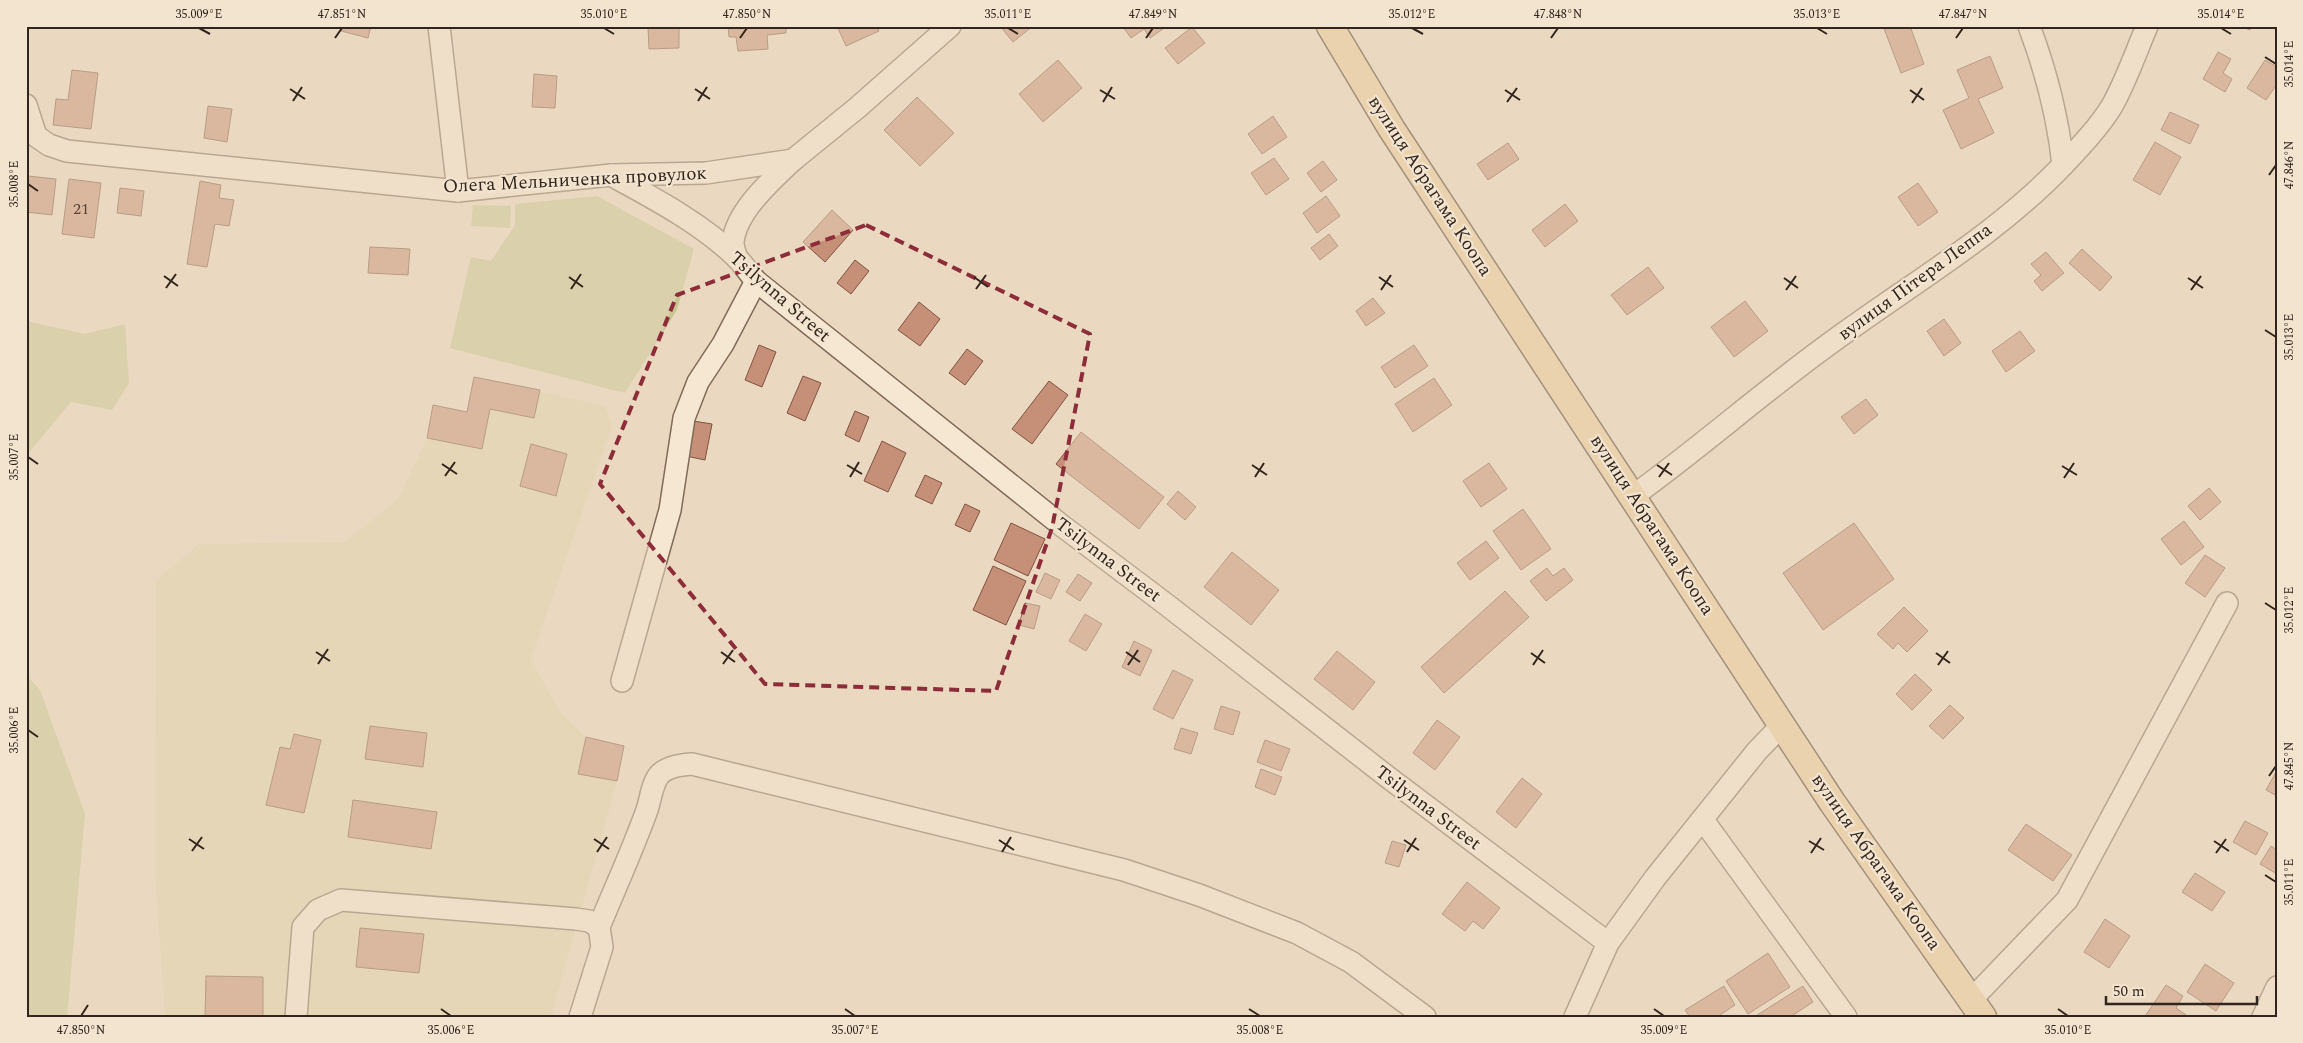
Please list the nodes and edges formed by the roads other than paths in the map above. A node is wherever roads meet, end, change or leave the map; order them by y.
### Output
1 (439, 26) edge
2 (950, 26) edge
3 (1330, 26) edge
4 (2029, 26) edge
5 (2147, 26) edge
6 (26, 105) edge
7 (31, 137) edge
8 (793, 160) junction
9 (2062, 165) junction
10 (611, 174) junction
11 (458, 190) junction
12 (736, 258) junction
13 (756, 281) junction
14 (1633, 496) junction
15 (2227, 603) dead end
16 (622, 681) dead end
17 (1783, 724) junction
18 (1703, 820) junction
19 (600, 927) junction
20 (1608, 943) junction
21 (2277, 986) edge
22 (1977, 1008) edge
23 (296, 1017) edge
24 (580, 1017) edge
25 (1425, 1017) edge
26 (1575, 1017) edge
27 (1846, 1017) edge
28 (2263, 1017) edge

1 - 11 street
2 - 8 street
3 - 14 main road, вулиця Абрагама Коопа
4 - 9 street
5 - 9 street, вулиця Пітера Леппа
6 - 7 street
7 - 11 street, Олега Мельниченка провулок
8 - 10 street, Олега Мельниченка провулок
8 - 12 street
9 - 14 street, вулиця Пітера Леппа
10 - 11 street, Олега Мельниченка провулок
10 - 12 street, Tsilynna Street
12 - 13 street, Tsilynna Street
13 - 16 street
13 - 20 street, Tsilynna Street
14 - 17 main road, вулиця Абрагама Коопа
15 - 22 street
17 - 18 street
17 - 22 main road, вулиця Абрагама Коопа
18 - 20 street
18 - 27 street
19 - 23 street
19 - 24 street
19 - 25 street
20 - 26 street
21 - 28 street

